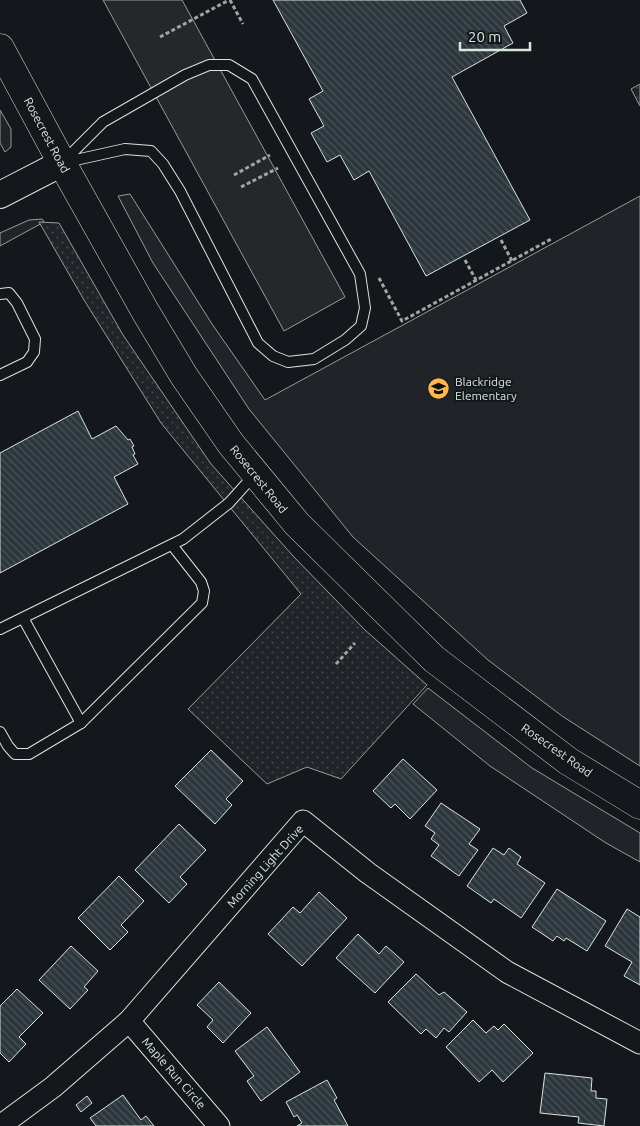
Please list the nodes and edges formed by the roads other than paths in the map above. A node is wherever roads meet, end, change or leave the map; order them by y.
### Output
1 (0, 48) edge
2 (62, 163) junction
3 (0, 196) edge
4 (0, 294) edge
5 (0, 375) edge
6 (255, 473) junction
7 (172, 545) junction
8 (24, 618) junction
9 (0, 629) edge
10 (81, 723) junction
11 (0, 732) edge
12 (640, 805) edge
13 (129, 1021) junction
14 (640, 1043) edge
15 (0, 1126) edge
16 (219, 1126) edge

1 - 2 main road, Rosecrest Road
2 - 2 lane
2 - 3 street
2 - 6 main road, Rosecrest Road
4 - 5 lane
6 - 7 lane
6 - 12 main road, Rosecrest Road
7 - 8 lane
7 - 10 lane
8 - 9 lane
8 - 10 lane
10 - 11 lane
13 - 14 street, Morning Light Drive
13 - 15 street, Morning Light Drive
13 - 16 street, Maple Run Circle

